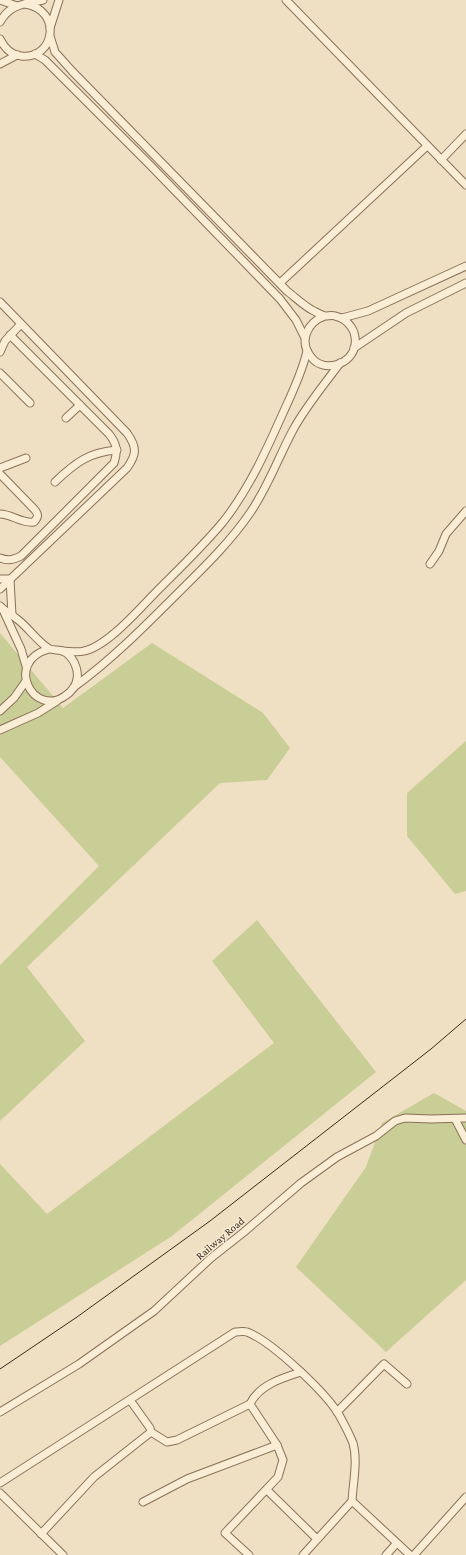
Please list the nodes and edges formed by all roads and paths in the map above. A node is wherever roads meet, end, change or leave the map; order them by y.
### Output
1 (0, 0) edge
2 (43, 0) edge
3 (59, 0) edge
4 (286, 0) edge
5 (21, 5) junction
6 (0, 22) edge
7 (50, 32) junction
8 (0, 38) edge
9 (35, 54) junction
10 (17, 55) junction
11 (0, 64) edge
12 (466, 134) edge
13 (427, 146) junction
14 (441, 160) junction
15 (466, 185) edge
16 (466, 266) edge
17 (466, 283) edge
18 (280, 284) junction
19 (0, 302) edge
20 (324, 316) junction
21 (342, 318) junction
22 (21, 324) junction
23 (10, 335) junction
24 (305, 338) junction
25 (354, 348) junction
26 (307, 351) junction
27 (0, 352) edge
28 (340, 363) junction
29 (0, 373) edge
30 (30, 403) dead end
31 (80, 404) junction
32 (66, 418) dead end
33 (117, 450) junction
34 (26, 458) dead end
35 (0, 468) edge
36 (0, 474) edge
37 (55, 482) dead end
38 (466, 511) edge
39 (0, 514) edge
40 (0, 558) edge
41 (430, 564) dead end
42 (0, 578) edge
43 (10, 579) junction
44 (0, 589) edge
45 (1, 607) edge
46 (12, 616) junction
47 (49, 649) junction
48 (62, 651) junction
49 (26, 666) junction
50 (26, 681) junction
51 (74, 687) junction
52 (62, 699) junction
53 (0, 711) edge
54 (0, 730) edge
55 (466, 1118) edge
56 (456, 1119) junction
57 (466, 1140) edge
58 (301, 1372) junction
59 (407, 1384) dead end
60 (130, 1400) junction
61 (250, 1404) junction
62 (0, 1412) edge
63 (337, 1412) junction
64 (150, 1432) junction
65 (277, 1445) junction
66 (0, 1483) edge
67 (267, 1490) junction
68 (0, 1493) edge
69 (466, 1497) edge
70 (352, 1501) junction
71 (143, 1502) dead end
72 (41, 1534) junction
73 (317, 1539) junction
74 (396, 1544) junction
75 (63, 1555) edge
76 (249, 1555) edge
77 (303, 1555) edge
78 (386, 1555) edge
79 (410, 1555) edge
80 (414, 1555) edge

1 - 5 street
2 - 5 street
3 - 7 street
4 - 13 street
5 - 6 street
5 - 7 street
7 - 9 street
7 - 18 street
8 - 10 street
9 - 10 street
9 - 24 street
10 - 11 street
12 - 14 street
13 - 14 street
13 - 18 street
14 - 15 street
16 - 21 street
17 - 25 street
18 - 20 street
19 - 22 street
20 - 21 street
20 - 24 street
21 - 25 street
22 - 23 street
22 - 43 street
23 - 27 street
23 - 31 street
24 - 26 street
25 - 28 street
26 - 28 street
26 - 48 street
28 - 51 street
29 - 30 street
31 - 32 street
31 - 33 street
33 - 37 street
33 - 40 street
34 - 35 street
36 - 39 street
38 - 41 street
42 - 43 street
43 - 44 street
43 - 46 street
45 - 46 street
45 - 49 street
46 - 47 street
47 - 48 street
47 - 49 street
48 - 51 street
49 - 50 street
50 - 52 street
50 - 53 street
51 - 52 street
52 - 54 street
55 - 56 street, Railway Road
56 - 57 street
56 - 62 street, Railway Road
58 - 60 street
58 - 61 street
58 - 63 street
59 - 63 street
60 - 64 street
60 - 66 street
61 - 64 street
61 - 65 street
63 - 70 street
64 - 72 street
65 - 67 street
65 - 71 street
67 - 73 street
67 - 76 street
68 - 72 street
69 - 80 street
70 - 73 street
70 - 74 street
72 - 75 street
73 - 77 street
74 - 78 street
74 - 79 street

